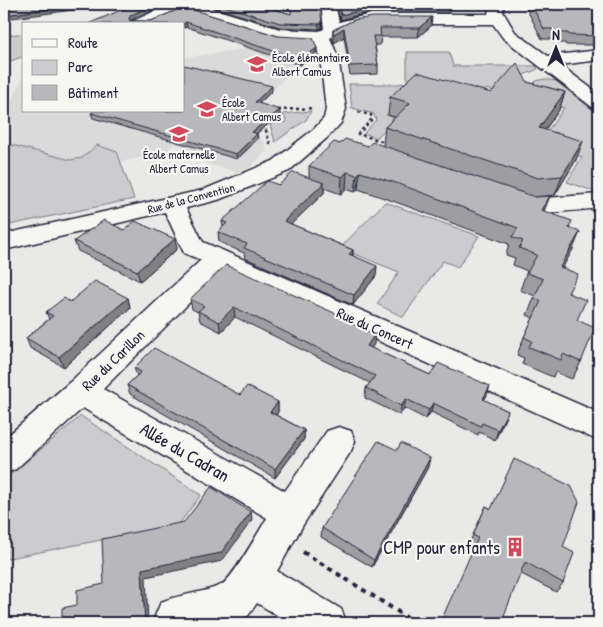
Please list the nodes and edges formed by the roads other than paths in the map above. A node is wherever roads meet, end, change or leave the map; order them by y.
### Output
1 (183, 4) edge
2 (328, 4) edge
3 (497, 11) edge
4 (143, 22) edge
5 (327, 33) junction
6 (599, 55) edge
7 (544, 62) junction
8 (599, 103) edge
9 (493, 193) edge
10 (599, 201) edge
11 (173, 205) junction
12 (4, 242) edge
13 (219, 258) junction
14 (81, 391) junction
15 (599, 427) edge
16 (339, 442) dead end
17 (4, 459) edge
18 (283, 525) junction
19 (252, 578) junction
20 (176, 623) edge
21 (327, 623) edge

1 - 4 street
1 - 5 street
2 - 5 street
3 - 5 street
3 - 7 street
5 - 11 street, Rue de la Convention
6 - 7 street
7 - 8 street
9 - 10 street
11 - 12 street, Rue de la Convention
11 - 13 street, Rue du Concert
13 - 14 street, Rue du Carillon
13 - 15 street, Rue du Concert
14 - 17 street, Rue du Carillon
14 - 18 street, Allée du Cadran
16 - 18 street
18 - 19 street
19 - 20 street
19 - 21 street

